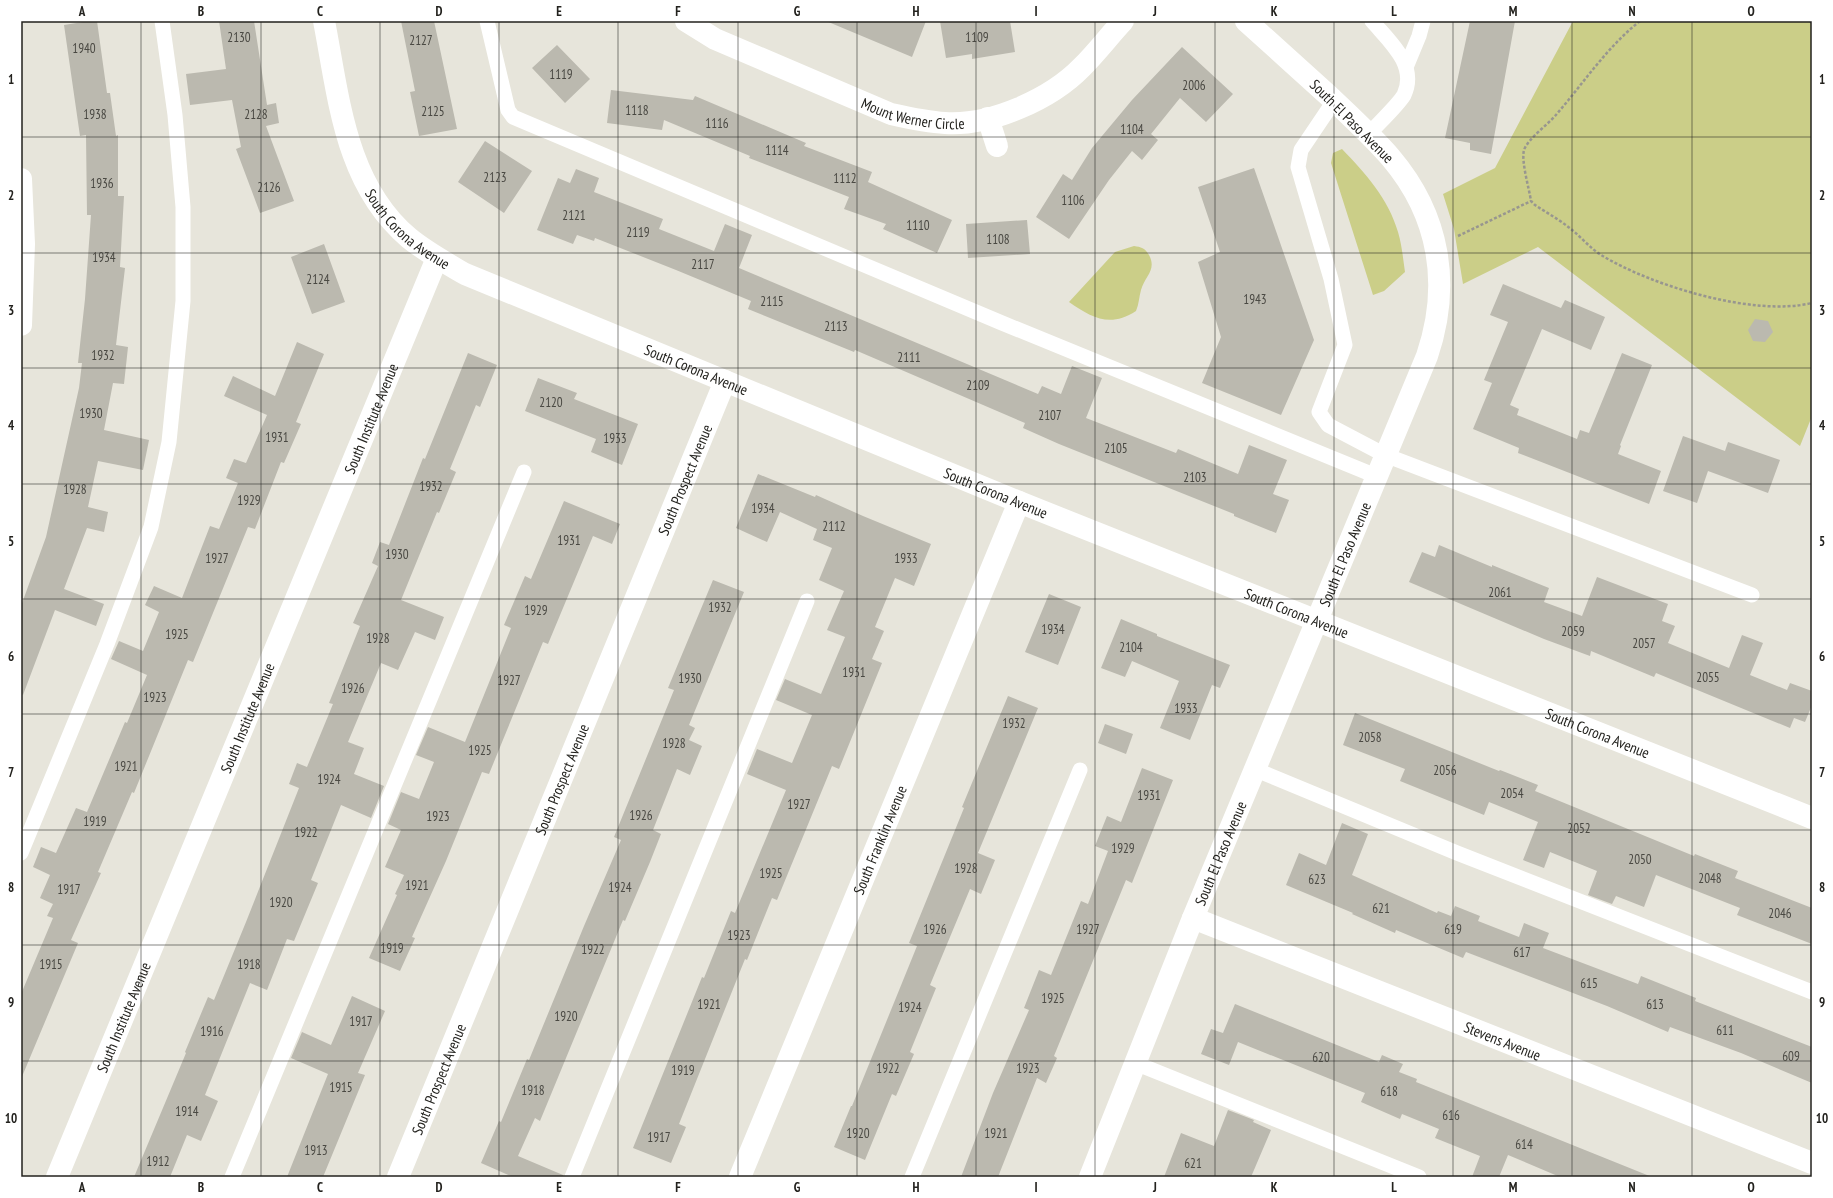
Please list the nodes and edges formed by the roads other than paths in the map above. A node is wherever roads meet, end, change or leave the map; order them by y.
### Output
1 (162, 21) edge
2 (324, 21) edge
3 (486, 21) edge
4 (686, 21) edge
5 (1122, 21) edge
6 (1246, 21) edge
7 (1372, 21) edge
8 (1423, 21) edge
9 (1407, 65) junction
10 (1334, 101) junction
11 (988, 118) junction
12 (1369, 134) junction
13 (997, 146) dead end
14 (21, 179) edge
15 (437, 258) junction
16 (21, 325) edge
17 (725, 381) junction
18 (1385, 455) junction
19 (524, 472) dead end
20 (1376, 476) junction
21 (1019, 502) junction
22 (1752, 595) dead end
23 (807, 601) dead end
24 (1316, 621) junction
25 (1254, 769) junction
26 (1080, 770) dead end
27 (1812, 818) edge
28 (21, 853) edge
29 (1193, 918) junction
30 (1812, 992) edge
31 (1135, 1063) junction
32 (1812, 1163) edge
33 (57, 1177) edge
34 (232, 1177) edge
35 (398, 1177) edge
36 (572, 1177) edge
37 (740, 1177) edge
38 (912, 1177) edge
39 (1090, 1177) edge
40 (1419, 1177) edge

1 - 28 lane
2 - 15 street, South Corona Avenue
3 - 20 lane
4 - 11 street, Mount Werner Circle
5 - 11 street, Mount Werner Circle
6 - 10 street, South El Paso Avenue
7 - 9 lane
8 - 9 lane
9 - 12 lane
10 - 12 street, South El Paso Avenue
10 - 18 lane
11 - 13 street
12 - 18 street, South El Paso Avenue
14 - 16 street
15 - 17 street, South Corona Avenue
15 - 33 street, South Institute Avenue
17 - 21 street, South Corona Avenue
17 - 35 street, South Prospect Avenue
18 - 20 street, South El Paso Avenue
18 - 22 lane
19 - 34 lane
20 - 24 street, South El Paso Avenue
21 - 24 street, South Corona Avenue
21 - 37 street, South Franklin Avenue
23 - 36 lane
24 - 25 street, South El Paso Avenue
24 - 27 street, South Corona Avenue
25 - 29 street, South El Paso Avenue
25 - 30 lane
26 - 38 lane
29 - 31 street, South El Paso Avenue
29 - 32 street, Stevens Avenue
31 - 39 street, South El Paso Avenue
31 - 40 lane

